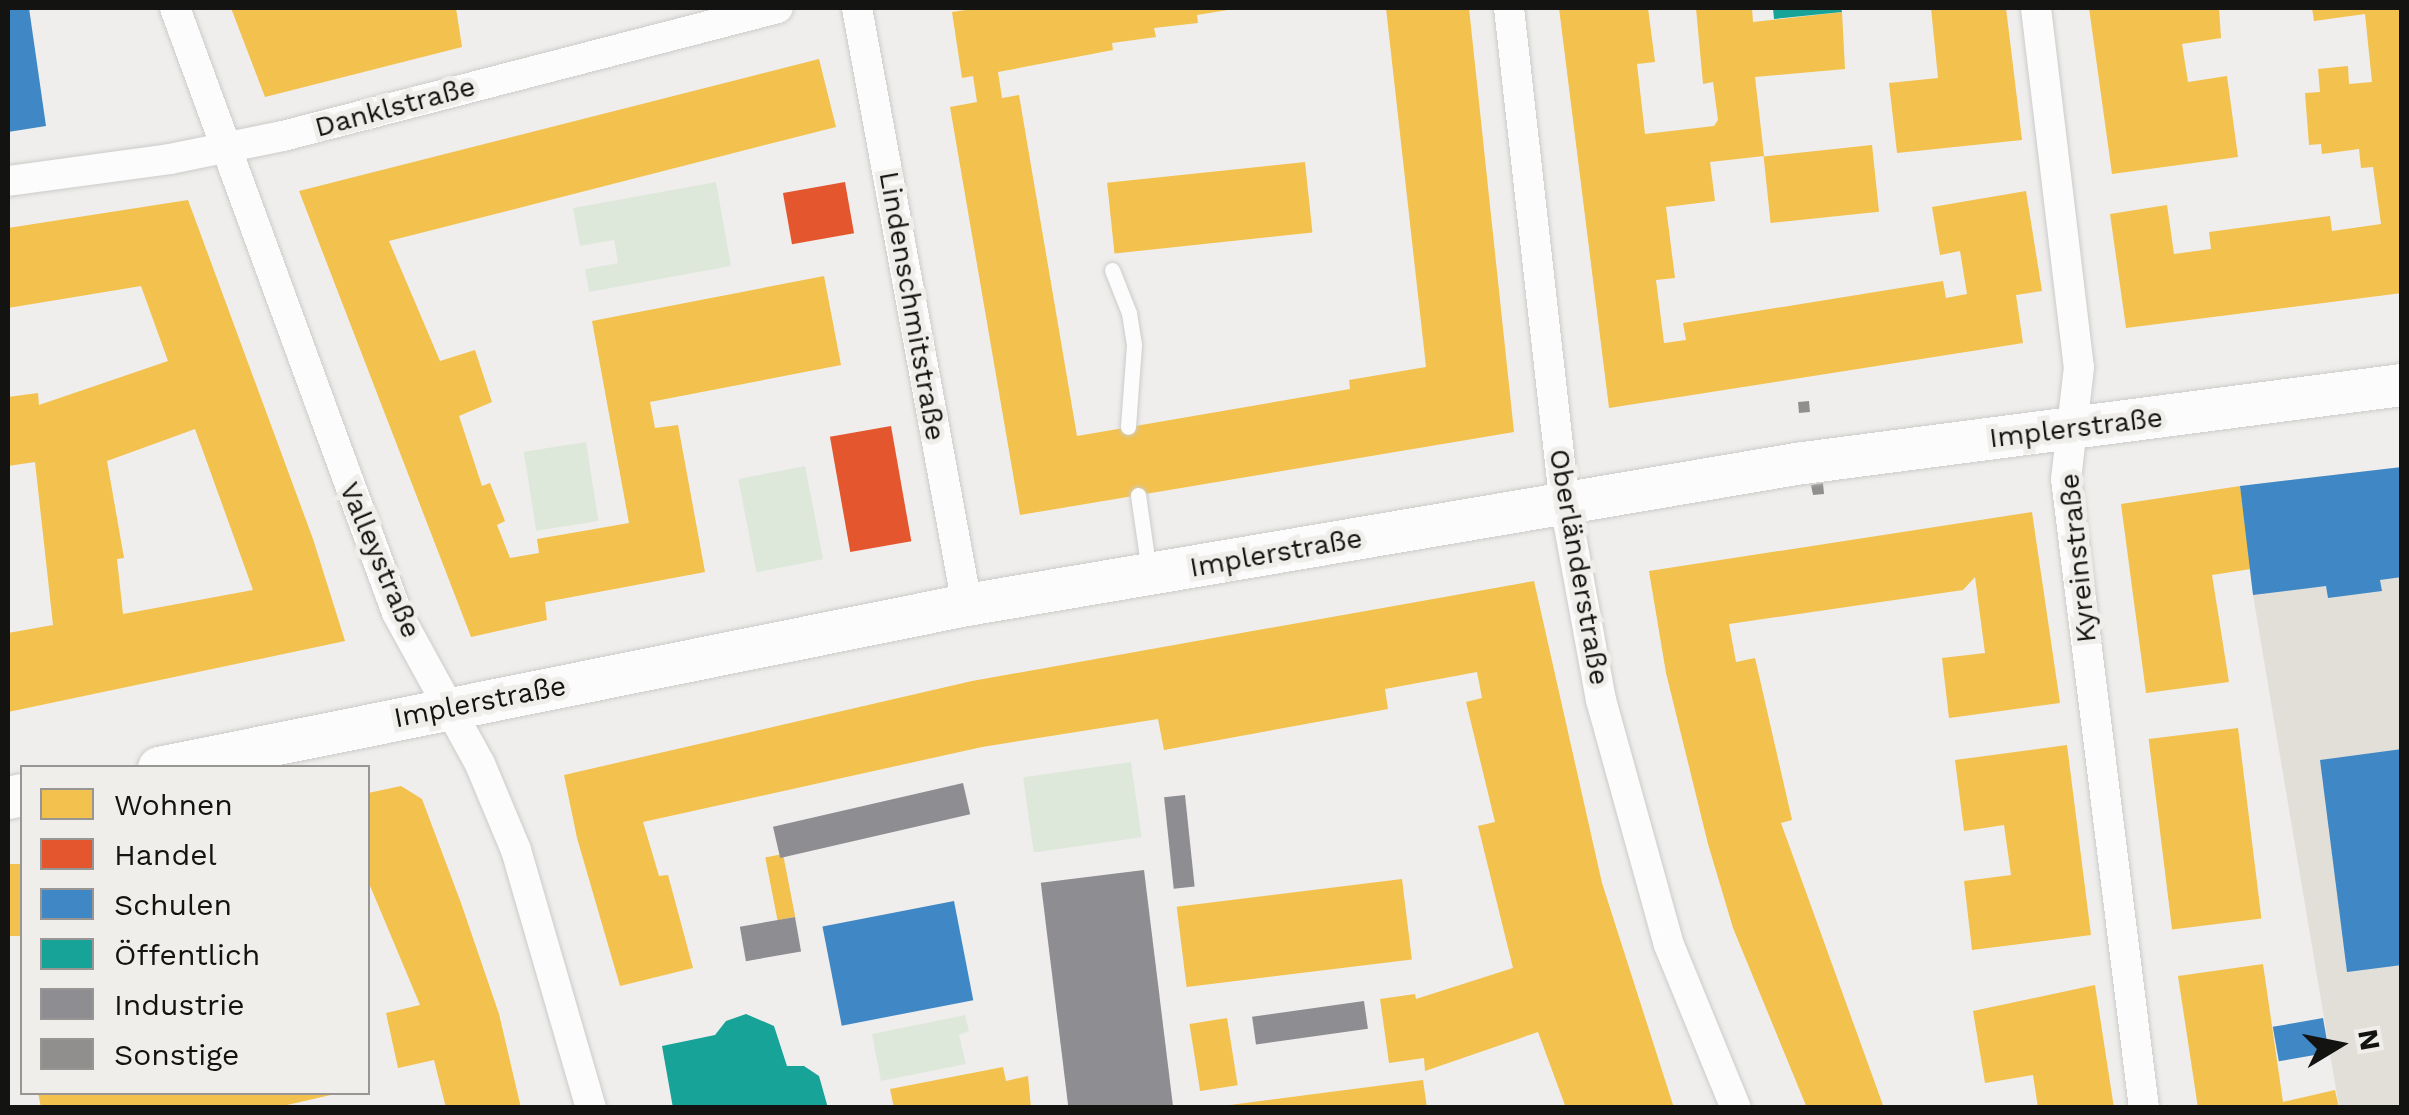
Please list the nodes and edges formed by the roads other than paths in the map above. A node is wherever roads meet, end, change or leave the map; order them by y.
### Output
1 (175, 8) edge
2 (778, 8) edge
3 (856, 8) edge
4 (1509, 8) edge
5 (2036, 8) edge
6 (227, 148) junction
7 (8, 181) edge
8 (1112, 270) dead end
9 (2402, 384) edge
10 (1128, 427) dead end
11 (2072, 428) junction
12 (1562, 485) junction
13 (1138, 495) dead end
14 (1149, 575) junction
15 (967, 605) junction
16 (451, 707) junction
17 (173, 765) edge
18 (591, 1108) edge
19 (1736, 1108) edge
20 (2144, 1108) edge

1 - 6 street, Valleystraße
2 - 6 street, Danklstraße
3 - 15 street, Lindenschmitstraße
4 - 12 street, Oberländerstraße
5 - 11 street, Kyreinstraße
6 - 7 street, Danklstraße
6 - 16 street, Valleystraße
8 - 10 lane
9 - 11 main road, Implerstraße
11 - 12 main road, Implerstraße
11 - 20 street, Kyreinstraße
12 - 14 main road, Implerstraße
12 - 19 street, Oberländerstraße
13 - 14 lane
14 - 15 main road, Implerstraße
15 - 16 main road, Implerstraße
16 - 17 main road, Implerstraße
16 - 18 street, Valleystraße

